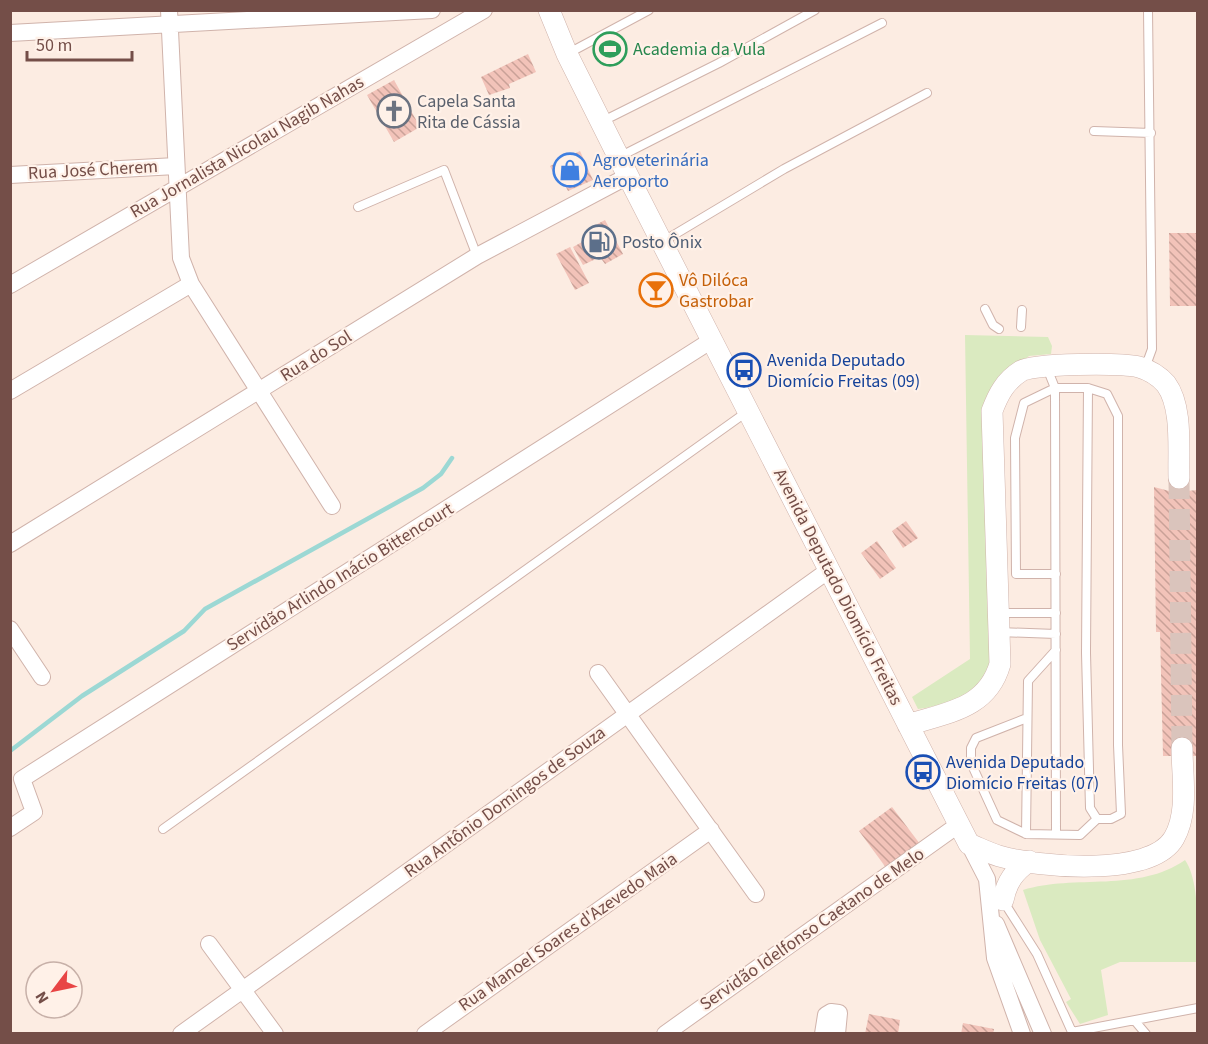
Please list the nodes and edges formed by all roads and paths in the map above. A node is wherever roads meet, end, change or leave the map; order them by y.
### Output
1 (484, 10) edge
2 (538, 10) edge
3 (549, 10) edge
4 (649, 10) edge
5 (815, 10) edge
6 (1149, 10) edge
7 (430, 12) edge
8 (169, 18) edge
9 (882, 23) dead end
10 (10, 33) edge
11 (440, 34) junction
12 (567, 54) junction
13 (927, 93) dead end
14 (601, 122) junction
15 (1094, 131) dead end
16 (1151, 133) junction
17 (618, 157) junction
18 (176, 166) junction
19 (10, 175) edge
20 (628, 176) junction
21 (177, 188) junction
22 (358, 207) dead end
23 (662, 242) junction
24 (477, 256) junction
25 (191, 284) junction
26 (10, 285) edge
27 (985, 309) dead end
28 (1022, 310) dead end
29 (1021, 327) dead end
30 (999, 329) dead end
31 (712, 340) junction
32 (1046, 365) junction
33 (1138, 367) junction
34 (1055, 388) junction
35 (1088, 388) junction
36 (10, 391) edge
37 (258, 392) junction
38 (748, 410) junction
39 (1179, 478) tunnel mouth
40 (332, 506) dead end
41 (10, 544) edge
42 (829, 570) junction
43 (1056, 574) junction
44 (1056, 613) junction
45 (999, 622) junction
46 (10, 629) edge
47 (1056, 634) junction
48 (1056, 650) junction
49 (598, 673) dead end
50 (42, 677) dead end
51 (628, 714) junction
52 (1028, 718) junction
53 (909, 725) junction
54 (1182, 748) tunnel mouth
55 (1097, 819) junction
56 (958, 825) junction
57 (10, 828) edge
58 (163, 829) dead end
59 (711, 830) junction
60 (1026, 834) junction
61 (1056, 834) junction
62 (969, 844) junction
63 (1029, 861) junction
64 (756, 894) dead end
65 (996, 905) junction
66 (209, 944) dead end
67 (243, 989) junction
68 (1197, 1008) edge
69 (1135, 1021) junction
70 (1112, 1030) edge
71 (1073, 1033) edge
72 (181, 1034) edge
73 (275, 1034) edge
74 (425, 1034) edge
75 (665, 1034) edge
76 (822, 1034) edge
77 (837, 1034) edge
78 (1022, 1034) edge
79 (1043, 1034) edge
80 (1146, 1034) edge

1 - 11 street, Rua Jornalista Nicolau Nagib Nahas
2 - 12 street, Avenida Deputado Diomício Freitas
3 - 12 street, Avenida Deputado Diomício Freitas
4 - 12 lane
5 - 14 lane
6 - 16 lane
7 - 8 street
7 - 11 street
8 - 10 street
8 - 18 street
9 - 17 lane
11 - 21 street, Rua Jornalista Nicolau Nagib Nahas
12 - 14 street, Avenida Deputado Diomício Freitas
13 - 23 lane
14 - 17 street, Avenida Deputado Diomício Freitas
15 - 16 lane
16 - 33 lane
17 - 20 street, Avenida Deputado Diomício Freitas
18 - 19 street, Rua José Cherem
18 - 21 street
20 - 23 street, Avenida Deputado Diomício Freitas
20 - 24 street, Rua do Sol
21 - 25 street
21 - 26 street, Rua Jornalista Nicolau Nagib Nahas
22 - 24 lane
23 - 31 street, Avenida Deputado Diomício Freitas
24 - 37 street, Rua do Sol
25 - 36 street
25 - 37 street
27 - 30 lane
28 - 29 lane
31 - 38 street, Avenida Deputado Diomício Freitas
31 - 57 street, Servidão Arlindo Inácio Bittencourt
32 - 33 street
32 - 34 lane
32 - 45 street
33 - 39 street
34 - 35 lane
34 - 43 lane
34 - 43 lane
35 - 55 lane
35 - 55 lane
37 - 40 street
37 - 41 street, Rua do Sol
38 - 42 street, Avenida Deputado Diomício Freitas
38 - 58 lane
42 - 51 street, Rua Antônio Domingos de Souza
42 - 53 street, Avenida Deputado Diomício Freitas
43 - 44 lane
44 - 45 lane
44 - 47 lane
45 - 47 lane
45 - 53 street
46 - 50 street
47 - 48 lane
48 - 52 lane
48 - 61 lane
49 - 51 street
51 - 59 street
51 - 67 street, Rua Antônio Domingos de Souza
52 - 60 lane
52 - 60 lane
53 - 56 street, Avenida Deputado Diomício Freitas
54 - 63 street
55 - 61 lane
56 - 62 street, Avenida Deputado Diomício Freitas
56 - 75 street, Servidão Idelfonso Caetano de Melo
59 - 64 street
59 - 74 street, Rua Manoel Soares d'Azevedo Maia
60 - 61 lane
62 - 63 street
62 - 65 street
63 - 65 street
65 - 71 lane
65 - 78 street
65 - 79 street
66 - 67 street
67 - 72 street, Rua Antônio Domingos de Souza
67 - 73 street
68 - 69 lane
69 - 70 lane
69 - 80 lane
70 - 71 lane
76 - 77 street

